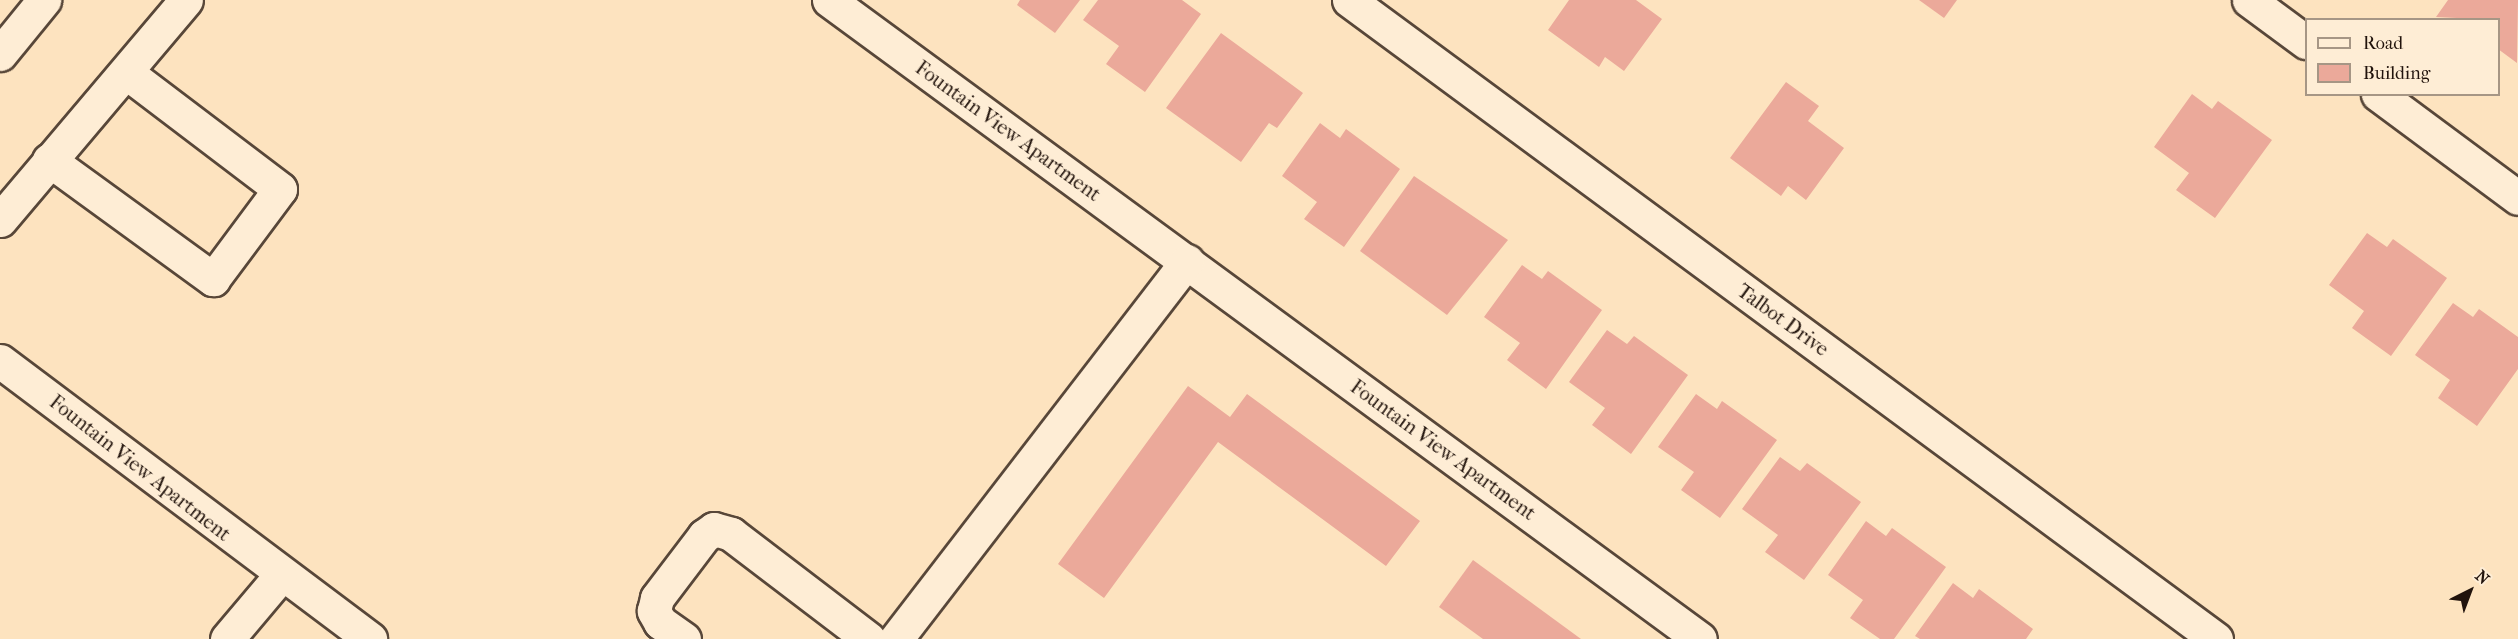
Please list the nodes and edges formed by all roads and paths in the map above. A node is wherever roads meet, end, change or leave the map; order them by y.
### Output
1 (44, 0) edge
2 (186, 0) edge
3 (829, 0) edge
4 (1349, 0) edge
5 (2249, 0) edge
6 (2305, 41) edge
7 (2, 48) edge
8 (126, 72) junction
9 (2381, 96) edge
10 (49, 160) junction
11 (2518, 198) edge
12 (0, 220) edge
13 (1187, 261) junction
14 (0, 361) edge
15 (280, 576) junction
16 (356, 635) edge
17 (227, 639) edge
18 (684, 639) edge
19 (869, 639) edge
20 (896, 639) edge
21 (1700, 639) edge
22 (2216, 639) edge

1 - 7 street
2 - 8 street
3 - 13 street, Fountain View Apartment
4 - 22 street, Talbot Drive
5 - 6 street
8 - 10 street
8 - 10 street
9 - 11 street
10 - 12 street
13 - 20 street
13 - 21 street, Fountain View Apartment
14 - 15 street, Fountain View Apartment
15 - 16 street, Fountain View Apartment
15 - 17 street
18 - 19 street

